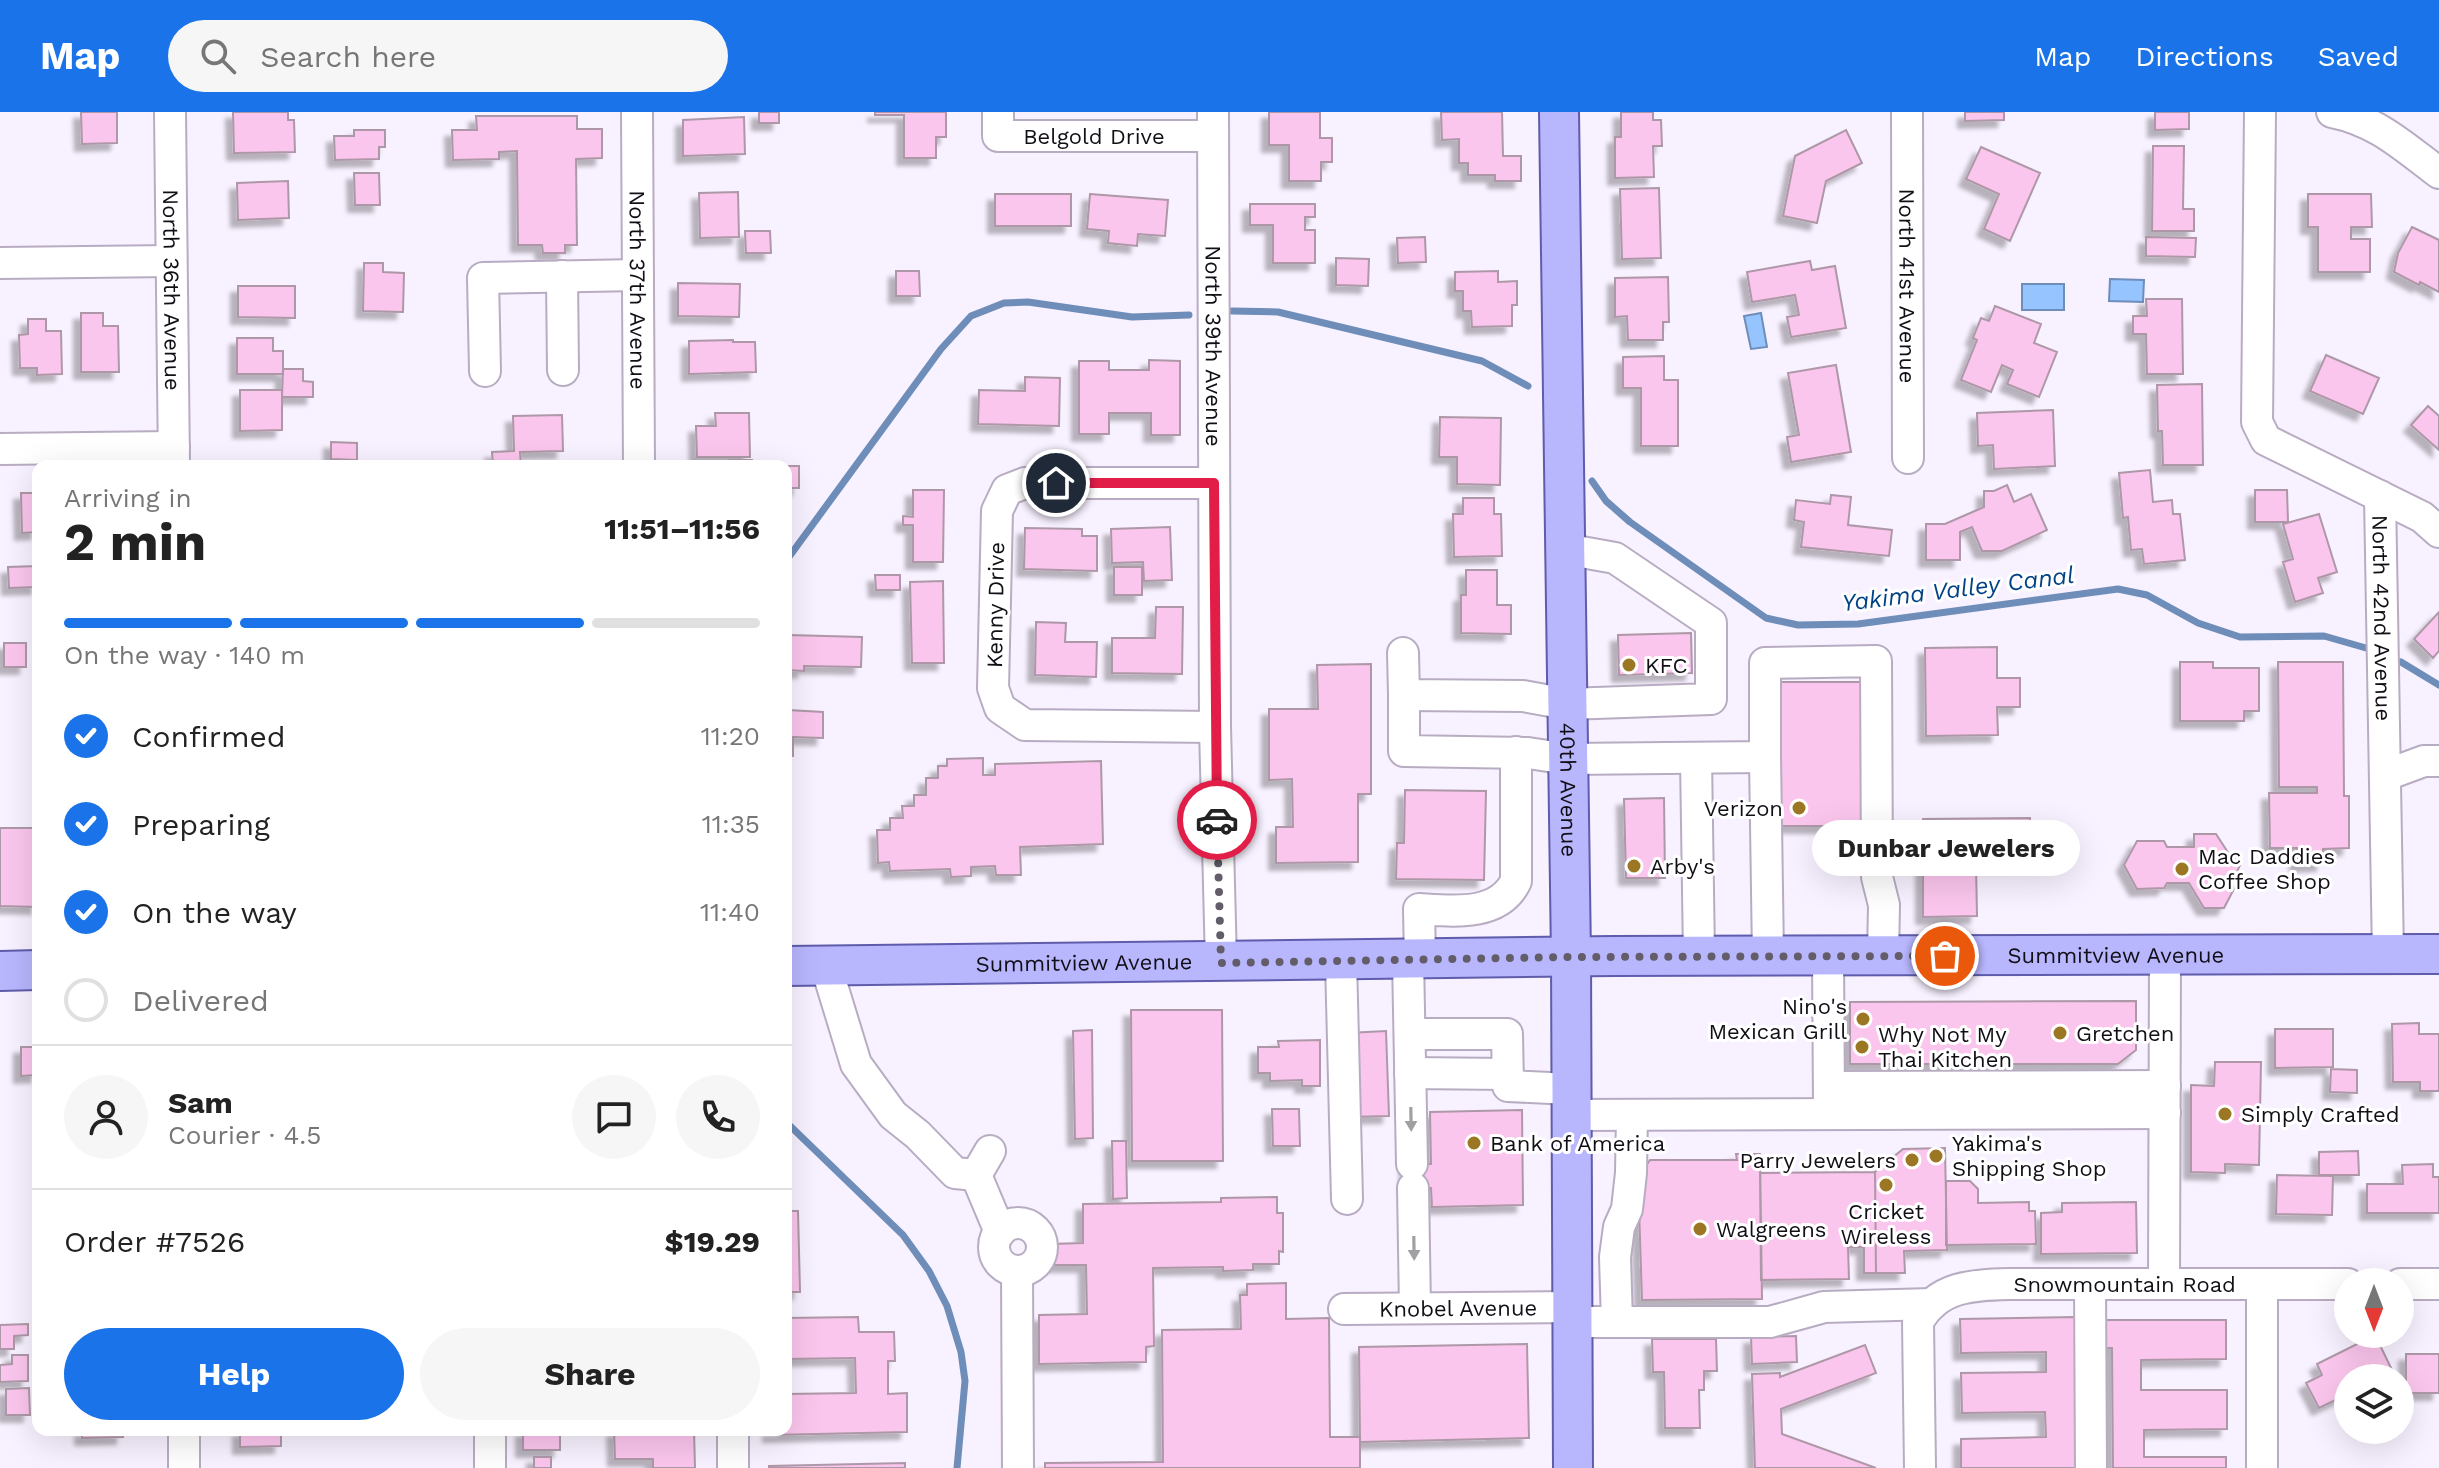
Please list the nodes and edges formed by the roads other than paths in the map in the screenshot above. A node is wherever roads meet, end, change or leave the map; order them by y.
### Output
1 (170, 112) edge
2 (637, 112) edge
3 (998, 112) edge
4 (1559, 112) edge
5 (1907, 112) edge
6 (2260, 112) edge
7 (2332, 112) edge
8 (1213, 124) edge
9 (2439, 173) edge
10 (171, 261) junction
11 (0, 263) edge
12 (638, 275) junction
13 (562, 276) junction
14 (563, 370) dead end
15 (485, 371) dead end
16 (0, 449) edge
17 (174, 457) edge
18 (1908, 458) dead end
19 (639, 460) edge
20 (1214, 483) junction
21 (2380, 496) junction
22 (2439, 532) edge
23 (1565, 549) junction
24 (1403, 653) dead end
25 (1404, 695) junction
26 (1567, 704) junction
27 (1215, 727) junction
28 (1516, 752) junction
29 (1765, 757) junction
30 (1696, 758) junction
31 (1568, 759) junction
32 (2439, 761) edge
33 (2386, 775) junction
34 (2439, 954) edge
35 (2165, 955) junction
36 (2388, 955) junction
37 (1699, 956) junction
38 (1768, 956) junction
39 (1828, 956) junction
40 (1883, 956) junction
41 (1571, 957) junction
42 (1414, 959) junction
43 (1341, 961) junction
44 (1221, 963) junction
45 (792, 966) edge
46 (826, 966) junction
47 (32, 970) edge
48 (0, 971) edge
49 (1410, 1034) junction
50 (1410, 1073) junction
51 (1508, 1074) junction
52 (1829, 1100) junction
53 (2165, 1100) junction
54 (1571, 1102) junction
55 (1632, 1115) junction
56 (1347, 1199) dead end
57 (1000, 1232) junction
58 (1017, 1271) junction
59 (2090, 1284) junction
60 (2164, 1284) junction
61 (2262, 1284) junction
62 (2334, 1284) edge
63 (2414, 1284) edge
64 (2439, 1284) edge
65 (1415, 1308) junction
66 (1344, 1309) dead end
67 (1925, 1313) junction
68 (1571, 1315) junction
69 (1617, 1322) junction
70 (184, 1436) edge
71 (490, 1436) edge
72 (733, 1436) edge
73 (184, 1468) edge
74 (490, 1468) edge
75 (733, 1468) edge
76 (1018, 1468) edge
77 (1573, 1468) edge
78 (1920, 1468) edge
79 (2091, 1468) edge
80 (2262, 1468) edge

1 - 10 street, North 36th Avenue
2 - 12 street, North 37th Avenue
3 - 8 street, Belgold Drive
4 - 23 main road, 40th Avenue
5 - 18 street, North 41st Avenue
6 - 21 street, North 42nd Avenue
7 - 9 street
8 - 20 street, North 39th Avenue
10 - 11 street
10 - 17 street, North 36th Avenue
12 - 13 street
12 - 19 street, North 37th Avenue
13 - 14 street
13 - 15 street
16 - 17 street
20 - 27 street, North 39th Avenue
20 - 27 street, Kenny Drive
21 - 22 street
21 - 33 street, North 42nd Avenue
23 - 26 main road, 40th Avenue
23 - 26 street
24 - 25 street
25 - 26 street
25 - 28 street
26 - 31 main road, 40th Avenue
27 - 44 street, North 39th Avenue
28 - 31 street
28 - 42 street
29 - 30 street
29 - 38 street
29 - 40 street
30 - 31 street
30 - 37 street
31 - 41 main road, 40th Avenue
32 - 33 street
33 - 36 street, North 42nd Avenue
34 - 36 main road, Summitview Avenue
35 - 36 main road, Summitview Avenue
35 - 40 main road, Summitview Avenue
35 - 53 street
37 - 38 main road, Summitview Avenue
37 - 41 main road, Summitview Avenue
38 - 39 main road, Summitview Avenue
39 - 40 main road, Summitview Avenue
39 - 52 street
41 - 42 main road, Summitview Avenue
41 - 54 main road, 40th Avenue
42 - 43 main road, Summitview Avenue
42 - 49 street
43 - 44 main road, Summitview Avenue
43 - 56 street
44 - 46 main road, Summitview Avenue
45 - 46 main road, Summitview Avenue
46 - 57 street
47 - 48 main road
49 - 50 street
49 - 51 street
50 - 51 street
50 -> 65 street
51 - 54 street
52 - 53 street
52 - 55 street
53 - 60 street
54 - 55 street
54 - 68 main road, 40th Avenue
55 - 69 street
57 - 58 street
57 - 58 street
58 - 76 street
59 - 60 street, Snowmountain Road
59 - 67 street, Snowmountain Road
59 - 79 street
60 - 61 street, Snowmountain Road
61 - 62 street, Snowmountain Road
61 - 80 street
63 - 64 street
65 - 66 street, Knobel Avenue
65 - 68 street, Knobel Avenue
67 - 69 street, Knobel Avenue
67 - 78 street
68 - 69 street, Knobel Avenue
68 - 77 main road, 40th Avenue
70 - 73 street
71 - 74 street
72 - 75 street

